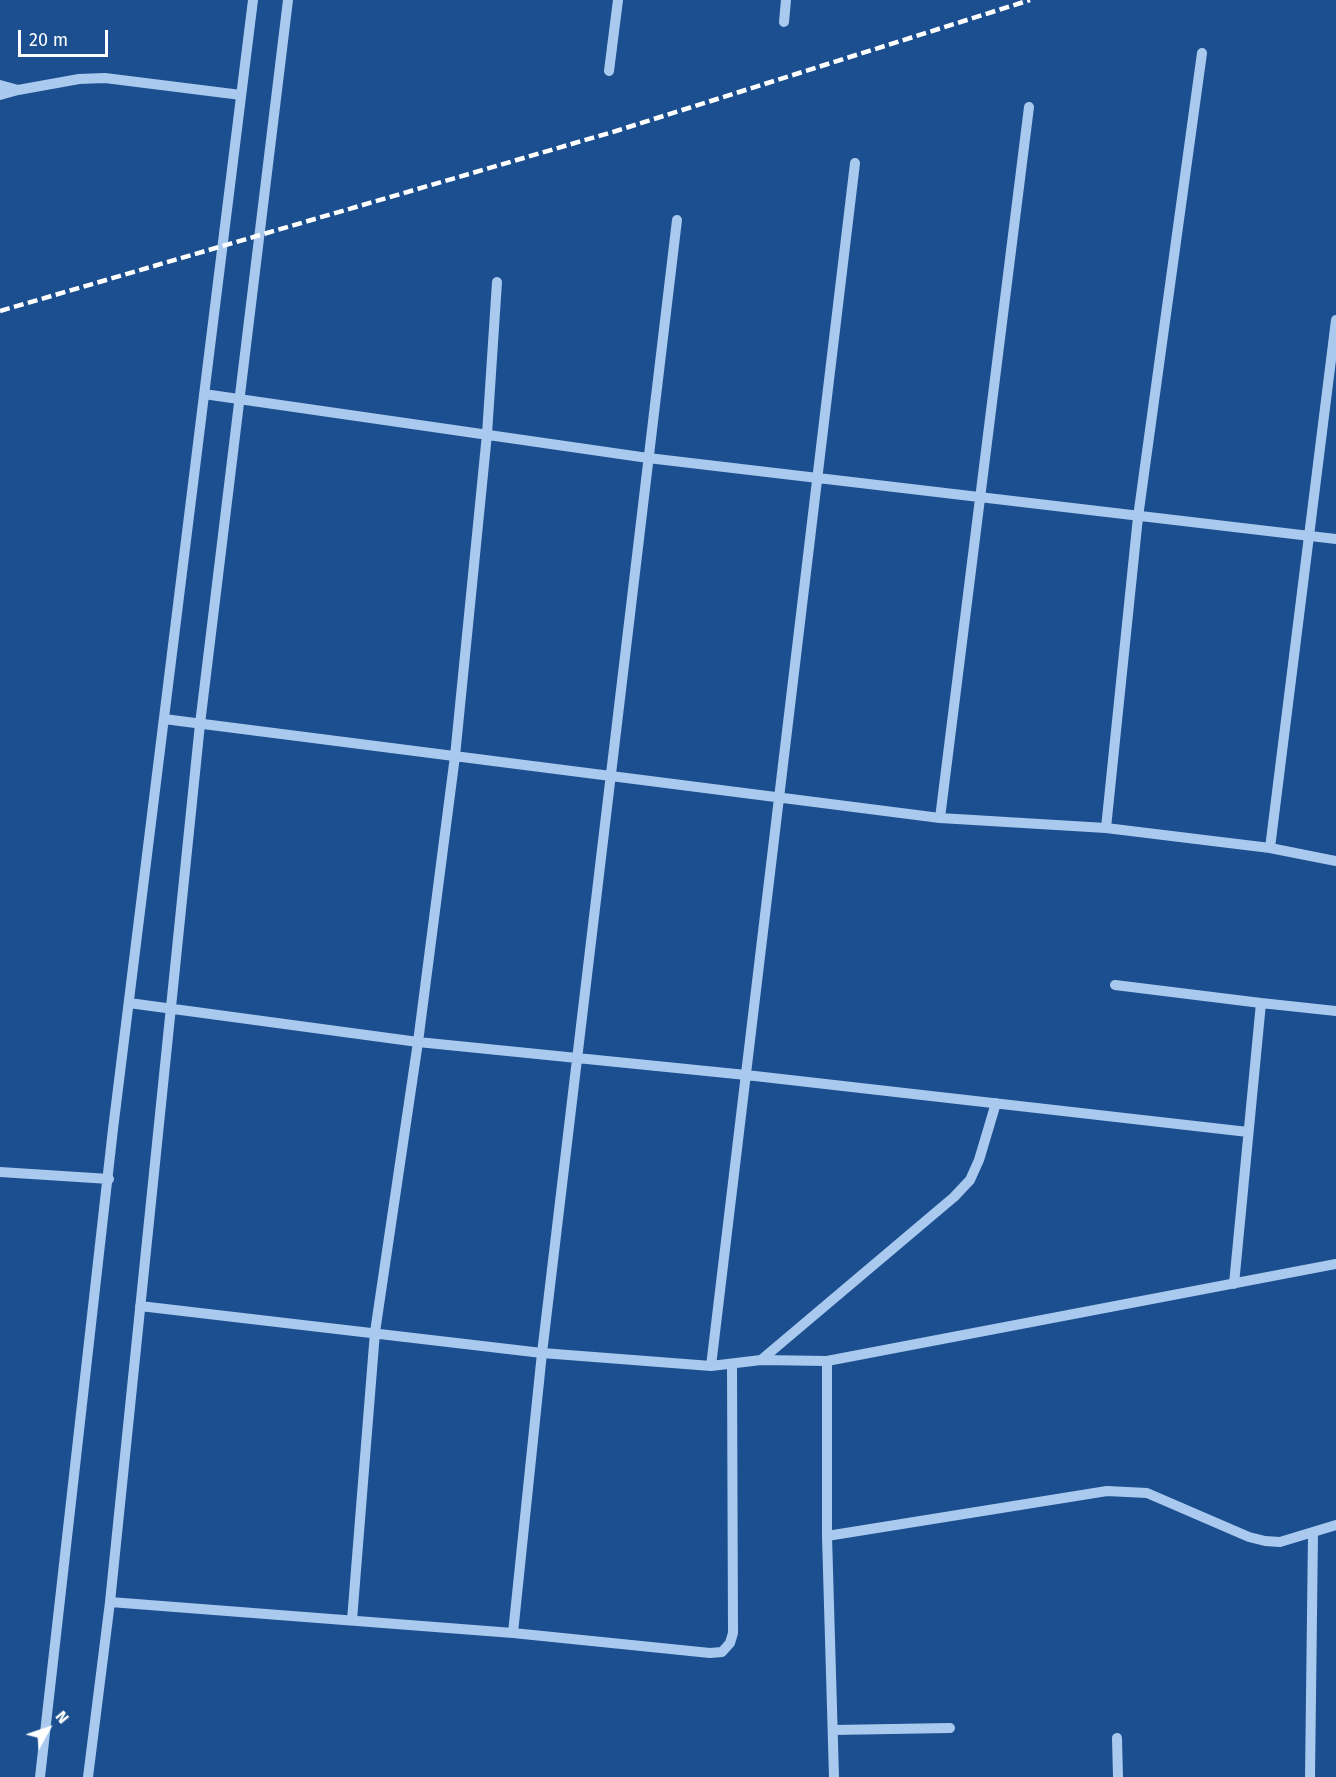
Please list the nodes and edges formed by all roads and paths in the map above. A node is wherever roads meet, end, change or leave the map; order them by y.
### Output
1 (253, 0) edge
2 (288, 0) edge
3 (618, 0) edge
4 (786, 0) edge
5 (784, 22) dead end
6 (1202, 53) dead end
7 (609, 71) dead end
8 (0, 85) edge
9 (18, 90) junction
10 (0, 95) edge
11 (241, 95) junction
12 (1029, 107) dead end
13 (855, 163) dead end
14 (677, 220) dead end
15 (497, 282) dead end
16 (1336, 321) edge
17 (204, 394) junction
18 (240, 398) junction
19 (487, 434) junction
20 (648, 458) junction
21 (817, 479) junction
22 (980, 498) junction
23 (1138, 517) junction
24 (1309, 537) junction
25 (1336, 539) edge
26 (164, 719) junction
27 (200, 724) junction
28 (455, 756) junction
29 (609, 776) junction
30 (779, 797) junction
31 (940, 818) junction
32 (1106, 828) junction
33 (1270, 848) junction
34 (1336, 861) edge
35 (1115, 985) dead end
36 (1261, 1003) junction
37 (129, 1004) junction
38 (171, 1010) junction
39 (1336, 1011) edge
40 (418, 1042) junction
41 (578, 1058) junction
42 (746, 1075) junction
43 (996, 1103) junction
44 (1248, 1132) junction
45 (0, 1172) edge
46 (109, 1179) junction
47 (1336, 1264) edge
48 (1234, 1284) junction
49 (140, 1306) junction
50 (375, 1332) junction
51 (542, 1353) junction
52 (761, 1360) junction
53 (827, 1361) junction
54 (732, 1365) junction
55 (711, 1366) junction
56 (1336, 1525) edge
57 (1313, 1533) junction
58 (827, 1536) junction
59 (110, 1602) junction
60 (352, 1620) junction
61 (513, 1633) junction
62 (950, 1728) dead end
63 (833, 1730) junction
64 (1117, 1738) dead end
65 (40, 1777) edge
66 (87, 1777) edge
67 (834, 1777) edge
68 (1118, 1777) edge
69 (1310, 1777) edge

1 - 11 street
2 - 18 street
3 - 7 street
4 - 5 street
6 - 23 street
8 - 9 street
9 - 10 street
9 - 11 street
11 - 17 street
12 - 22 street
13 - 21 street
14 - 20 street
15 - 19 street
16 - 24 street
17 - 18 street
17 - 26 street
18 - 19 street
18 - 27 street
19 - 20 street
19 - 28 street
20 - 21 street
20 - 29 street
21 - 22 street
21 - 30 street
22 - 23 street
22 - 31 street
23 - 24 street
23 - 32 street
24 - 25 street
24 - 33 street
26 - 27 street
26 - 37 street
27 - 28 street
27 - 38 street
28 - 29 street
28 - 40 street
29 - 30 street
29 - 41 street
30 - 31 street
30 - 42 street
31 - 32 street
32 - 33 street
33 - 34 street
35 - 36 street
36 - 39 street
36 - 44 street
37 - 38 street
37 - 46 street
38 - 40 street
38 - 49 street
40 - 41 street
40 - 50 street
41 - 42 street
41 - 51 street
42 - 43 street
42 - 55 street
43 - 44 street
43 - 52 street
44 - 48 street
45 - 46 street
46 - 65 street
47 - 48 street
48 - 53 street
49 - 50 street
49 - 59 street
50 - 51 street
50 - 60 street
51 - 55 street
51 - 61 street
52 - 53 street
52 - 54 street
53 - 58 street
54 - 55 street
54 - 61 street
56 - 57 street
57 - 58 street
57 - 69 street
58 - 63 street
59 - 60 street
59 - 66 street
60 - 61 street
62 - 63 street
63 - 67 street
64 - 68 street

